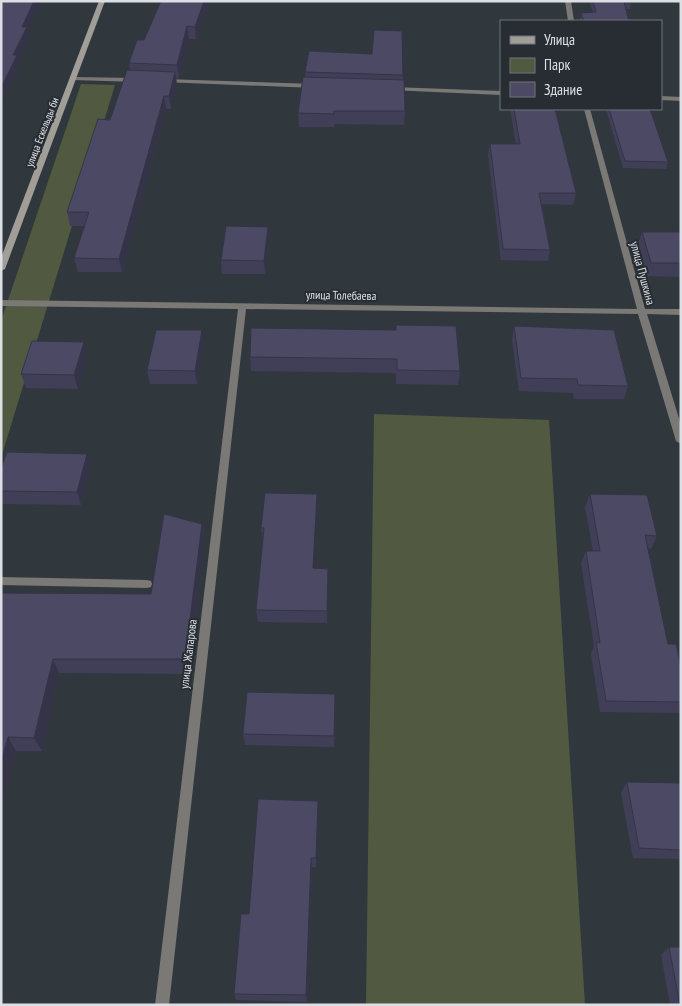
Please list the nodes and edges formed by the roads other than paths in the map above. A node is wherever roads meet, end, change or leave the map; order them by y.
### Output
1 (102, 1) edge
2 (568, 1) edge
3 (571, 20) edge
4 (73, 78) junction
5 (143, 80) edge
6 (153, 80) edge
7 (322, 86) edge
8 (382, 88) edge
9 (500, 93) edge
10 (662, 98) edge
11 (681, 99) edge
12 (587, 110) edge
13 (1, 269) edge
14 (1, 303) edge
15 (242, 307) junction
16 (642, 312) junction
17 (681, 312) edge
18 (681, 441) edge
19 (1, 580) edge
20 (147, 584) dead end
21 (162, 1005) edge

1 - 4 street, улица Ескельды би
2 - 3 street
4 - 5 street
4 - 13 street, улица Ескельды би
6 - 7 street
8 - 9 street
10 - 11 street
12 - 16 street, улица Пушкина
14 - 15 street, улица Толебаева
15 - 16 street, улица Толебаева
15 - 21 street, улица Жапарова
16 - 17 street, улица Толебаева
16 - 18 street, улица Пушкина
19 - 20 street

